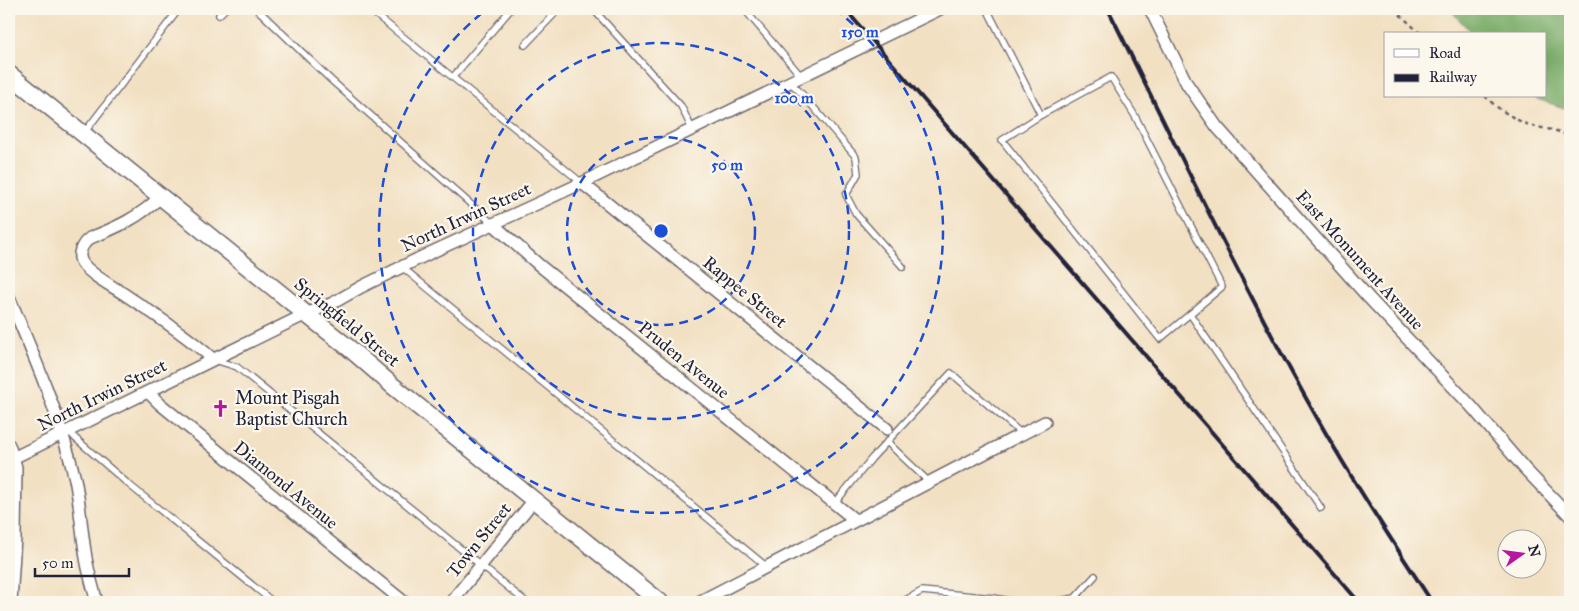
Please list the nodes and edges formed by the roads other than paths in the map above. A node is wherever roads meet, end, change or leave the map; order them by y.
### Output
1 (179, 9) edge
2 (225, 9) edge
3 (257, 9) edge
4 (370, 9) edge
5 (511, 9) edge
6 (559, 9) edge
7 (593, 9) edge
8 (744, 9) edge
9 (940, 9) edge
10 (987, 9) edge
11 (1150, 9) edge
12 (218, 15) dead end
13 (525, 45) dead end
14 (9, 74) edge
15 (801, 76) junction
16 (452, 77) junction
17 (790, 82) junction
18 (1042, 115) junction
19 (692, 129) junction
20 (83, 134) junction
21 (582, 183) junction
22 (160, 197) junction
23 (494, 224) junction
24 (402, 267) junction
25 (903, 267) dead end
26 (9, 297) edge
27 (306, 314) junction
28 (1190, 314) junction
29 (214, 360) junction
30 (148, 392) junction
31 (1045, 422) dead end
32 (887, 428) dead end
33 (65, 433) junction
34 (1022, 434) junction
35 (887, 442) junction
36 (9, 445) edge
37 (11, 459) edge
38 (928, 482) junction
39 (534, 500) junction
40 (834, 504) junction
41 (1321, 508) dead end
42 (1570, 516) edge
43 (855, 520) junction
44 (480, 566) junction
45 (766, 566) junction
46 (11, 574) edge
47 (1095, 576) dead end
48 (11, 602) edge
49 (97, 602) edge
50 (273, 602) edge
51 (404, 602) edge
52 (451, 602) edge
53 (526, 602) edge
54 (660, 602) edge
55 (699, 602) edge
56 (902, 602) edge
57 (1015, 602) edge
58 (1054, 602) edge

1 - 20 lane
2 - 12 lane
3 - 23 lane
4 - 16 lane
5 - 16 lane
6 - 13 lane
7 - 19 lane
8 - 15 lane
9 - 15 street, North Irwin Street
10 - 18 lane
11 - 42 street, East Monument Avenue
14 - 20 main road, Springfield Street
15 - 17 street, North Irwin Street
16 - 21 lane
17 - 19 street, North Irwin Street
17 - 25 lane
18 - 28 lane
18 - 28 lane
19 - 21 street, North Irwin Street
20 - 22 main road, Springfield Street
21 - 23 street, North Irwin Street
21 - 32 street, Rappee Street
22 - 27 main road, Springfield Street
22 - 29 street
23 - 24 street, North Irwin Street
23 - 40 street, Pruden Avenue
24 - 27 street, North Irwin Street
24 - 45 lane
26 - 33 street
27 - 29 street, North Irwin Street
27 - 39 main road, Springfield Street
28 - 41 lane
29 - 30 street, North Irwin Street
29 - 44 lane
30 - 33 street, North Irwin Street
30 - 51 street, Diamond Avenue
31 - 34 street
33 - 37 street, North Irwin Street
33 - 49 street
33 - 50 lane
34 - 35 lane
34 - 38 street
35 - 38 lane
35 - 40 lane
36 - 37 street
37 - 46 street
38 - 43 street
39 - 44 street, Town Street
39 - 54 main road, Springfield Street
40 - 43 street, Pruden Avenue
43 - 45 street
44 - 52 street, Town Street
44 - 53 lane
45 - 55 street
46 - 48 street
47 - 58 lane
56 - 57 lane

